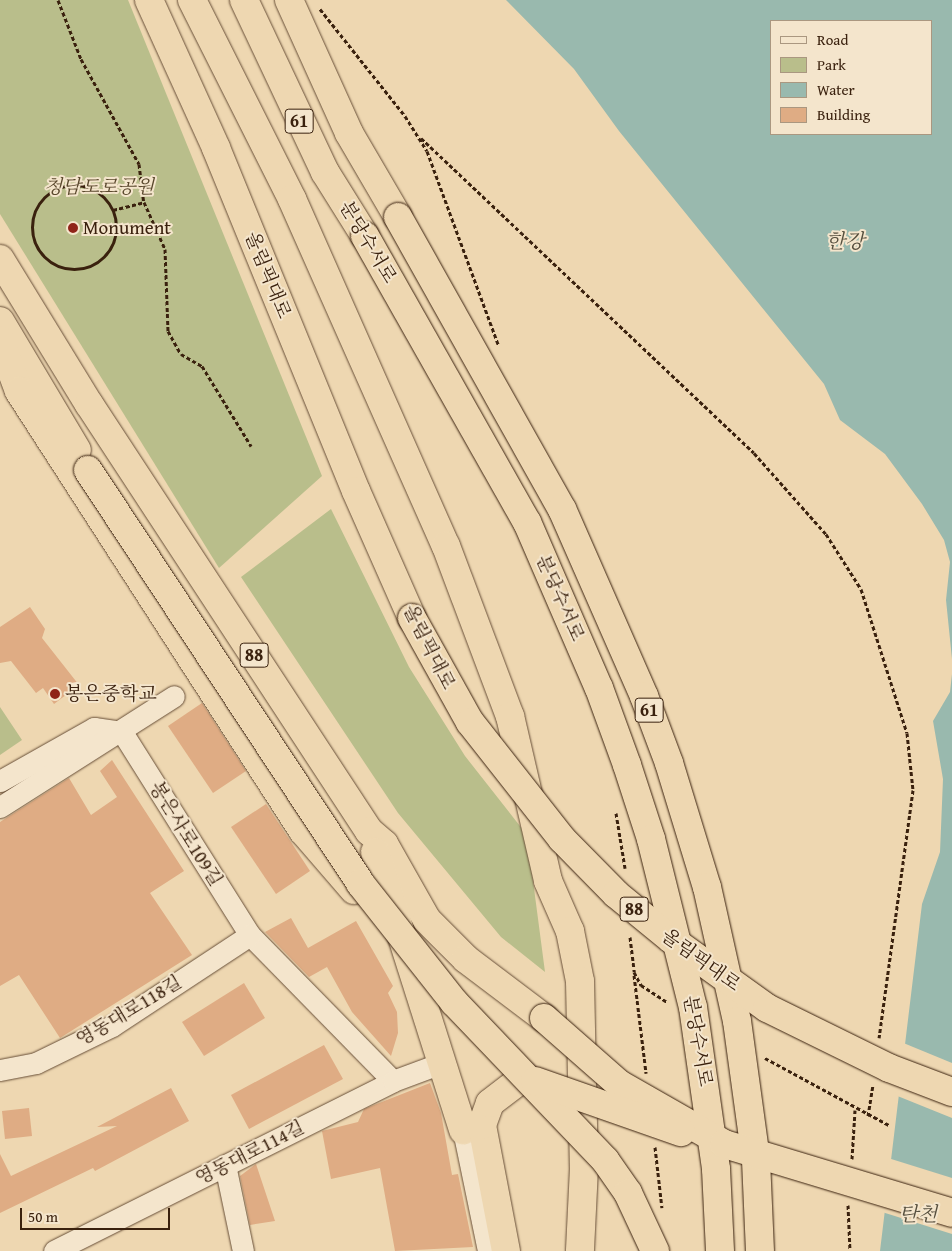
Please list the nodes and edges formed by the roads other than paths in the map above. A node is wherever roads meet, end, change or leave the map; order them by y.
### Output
1 (149, 0) edge
2 (192, 0) edge
3 (244, 0) edge
4 (289, 0) edge
5 (0, 259) edge
6 (0, 321) edge
7 (0, 340) edge
8 (174, 696) dead end
9 (122, 732) junction
10 (0, 781) edge
11 (0, 807) edge
12 (369, 831) junction
13 (250, 935) junction
14 (406, 950) junction
15 (444, 1062) junction
16 (0, 1070) edge
17 (393, 1081) junction
18 (952, 1092) edge
19 (463, 1130) joint
20 (724, 1144) junction
21 (225, 1165) junction
22 (584, 1168) junction
23 (952, 1213) edge
24 (54, 1251) edge
25 (243, 1251) edge
26 (488, 1251) edge
27 (506, 1251) edge
28 (580, 1251) edge
29 (595, 1251) edge
30 (655, 1251) edge
31 (720, 1251) edge
32 (760, 1251) edge

1 - 18 highway, 올림픽대로 / 88, bridge
2 - 22 highway
3 - 31 highway, 분당수서로 / 61, bridge
4 - 32 highway, 분당수서로 / 61, bridge
5 - 12 highway, 88
6 - 30 highway, bridge
7 - 14 highway
8 - 9 street
9 - 10 street
9 - 11 street
9 - 13 street, 봉은사로109길
12 - 14 highway
12 - 20 highway, 88, bridge
13 - 16 street, 영동대로118길
13 - 17 street
14 - 15 highway
15 - 17 street, 영동대로114길
15 - 19 highway
17 - 21 street, 영동대로114길
19 - 26 street
20 - 23 highway, 88, bridge
20 - 27 highway, bridge
21 - 24 street, 영동대로114길
21 - 25 street
22 - 28 highway
22 - 29 highway

